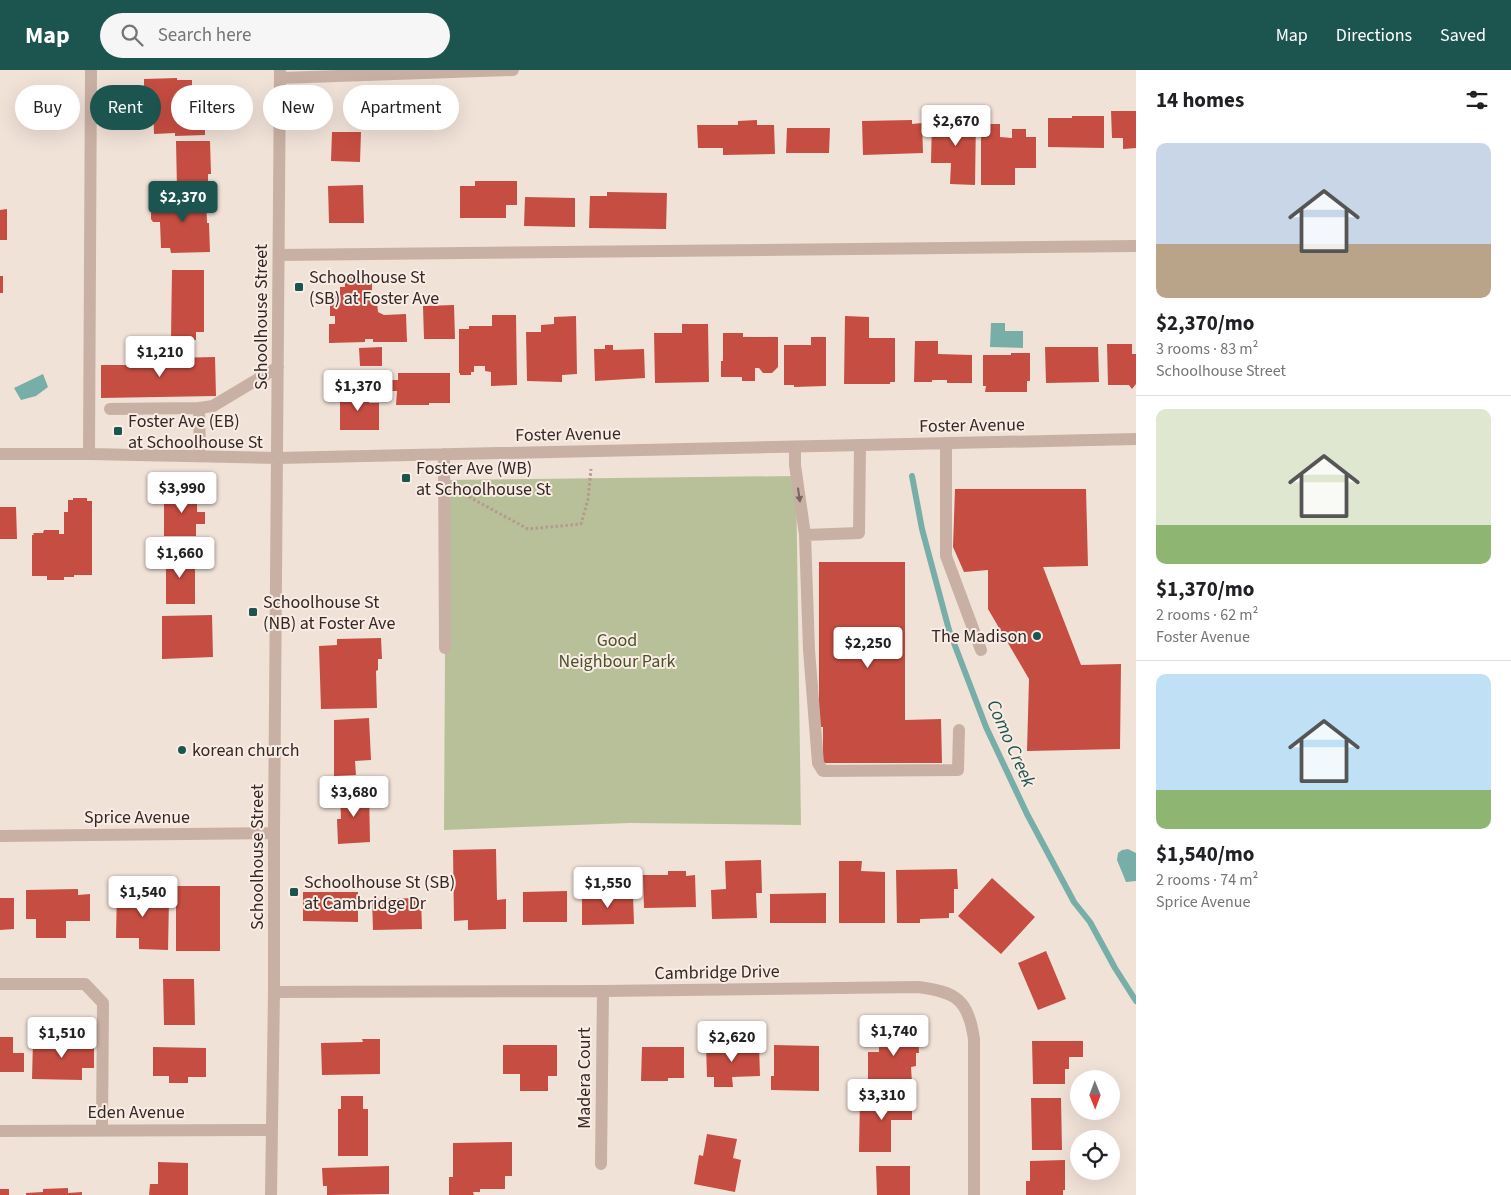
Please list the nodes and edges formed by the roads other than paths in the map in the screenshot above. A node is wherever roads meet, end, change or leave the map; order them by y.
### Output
1 (91, 70) edge
2 (513, 70) edge
3 (280, 74) edge
4 (1136, 246) edge
5 (279, 255) junction
6 (278, 367) junction
7 (199, 408) junction
8 (110, 410) dead end
9 (1136, 439) edge
10 (946, 443) junction
11 (860, 445) junction
12 (795, 447) junction
13 (0, 454) edge
14 (89, 454) junction
15 (444, 454) junction
16 (200, 456) junction
17 (278, 458) junction
18 (804, 534) junction
19 (445, 648) dead end
20 (981, 650) dead end
21 (959, 730) dead end
22 (274, 833) junction
23 (0, 836) edge
24 (0, 984) edge
25 (603, 991) junction
26 (274, 992) junction
27 (102, 1130) junction
28 (272, 1130) junction
29 (0, 1131) edge
30 (601, 1164) dead end
31 (272, 1195) edge
32 (974, 1195) edge

1 - 14 street
2 - 3 street
3 - 5 street, Schoolhouse Street
4 - 5 street
5 - 6 street, Schoolhouse Street
6 - 7 street
6 - 17 street, Schoolhouse Street
7 - 8 street
7 - 16 street
9 - 10 street, Foster Avenue
10 - 11 street, Foster Avenue
10 - 20 street
11 - 12 street, Foster Avenue
11 - 18 street
12 - 15 street, Foster Avenue
12 -> 18 street
13 - 14 street, Foster Avenue
14 - 16 street, Foster Avenue
15 - 17 street, Foster Avenue
15 - 19 street
16 - 17 street, Foster Avenue
17 - 22 street, Schoolhouse Street
18 - 21 street
22 - 23 street, Sprice Avenue
22 - 26 street, Schoolhouse Street
24 - 27 street
25 - 26 street, Cambridge Drive
25 - 30 street, Madera Court
25 - 32 street, Cambridge Drive
26 - 28 street, Schoolhouse Street
27 - 28 street, Eden Avenue
27 - 29 street, Eden Avenue
28 - 31 street, Schoolhouse Street

